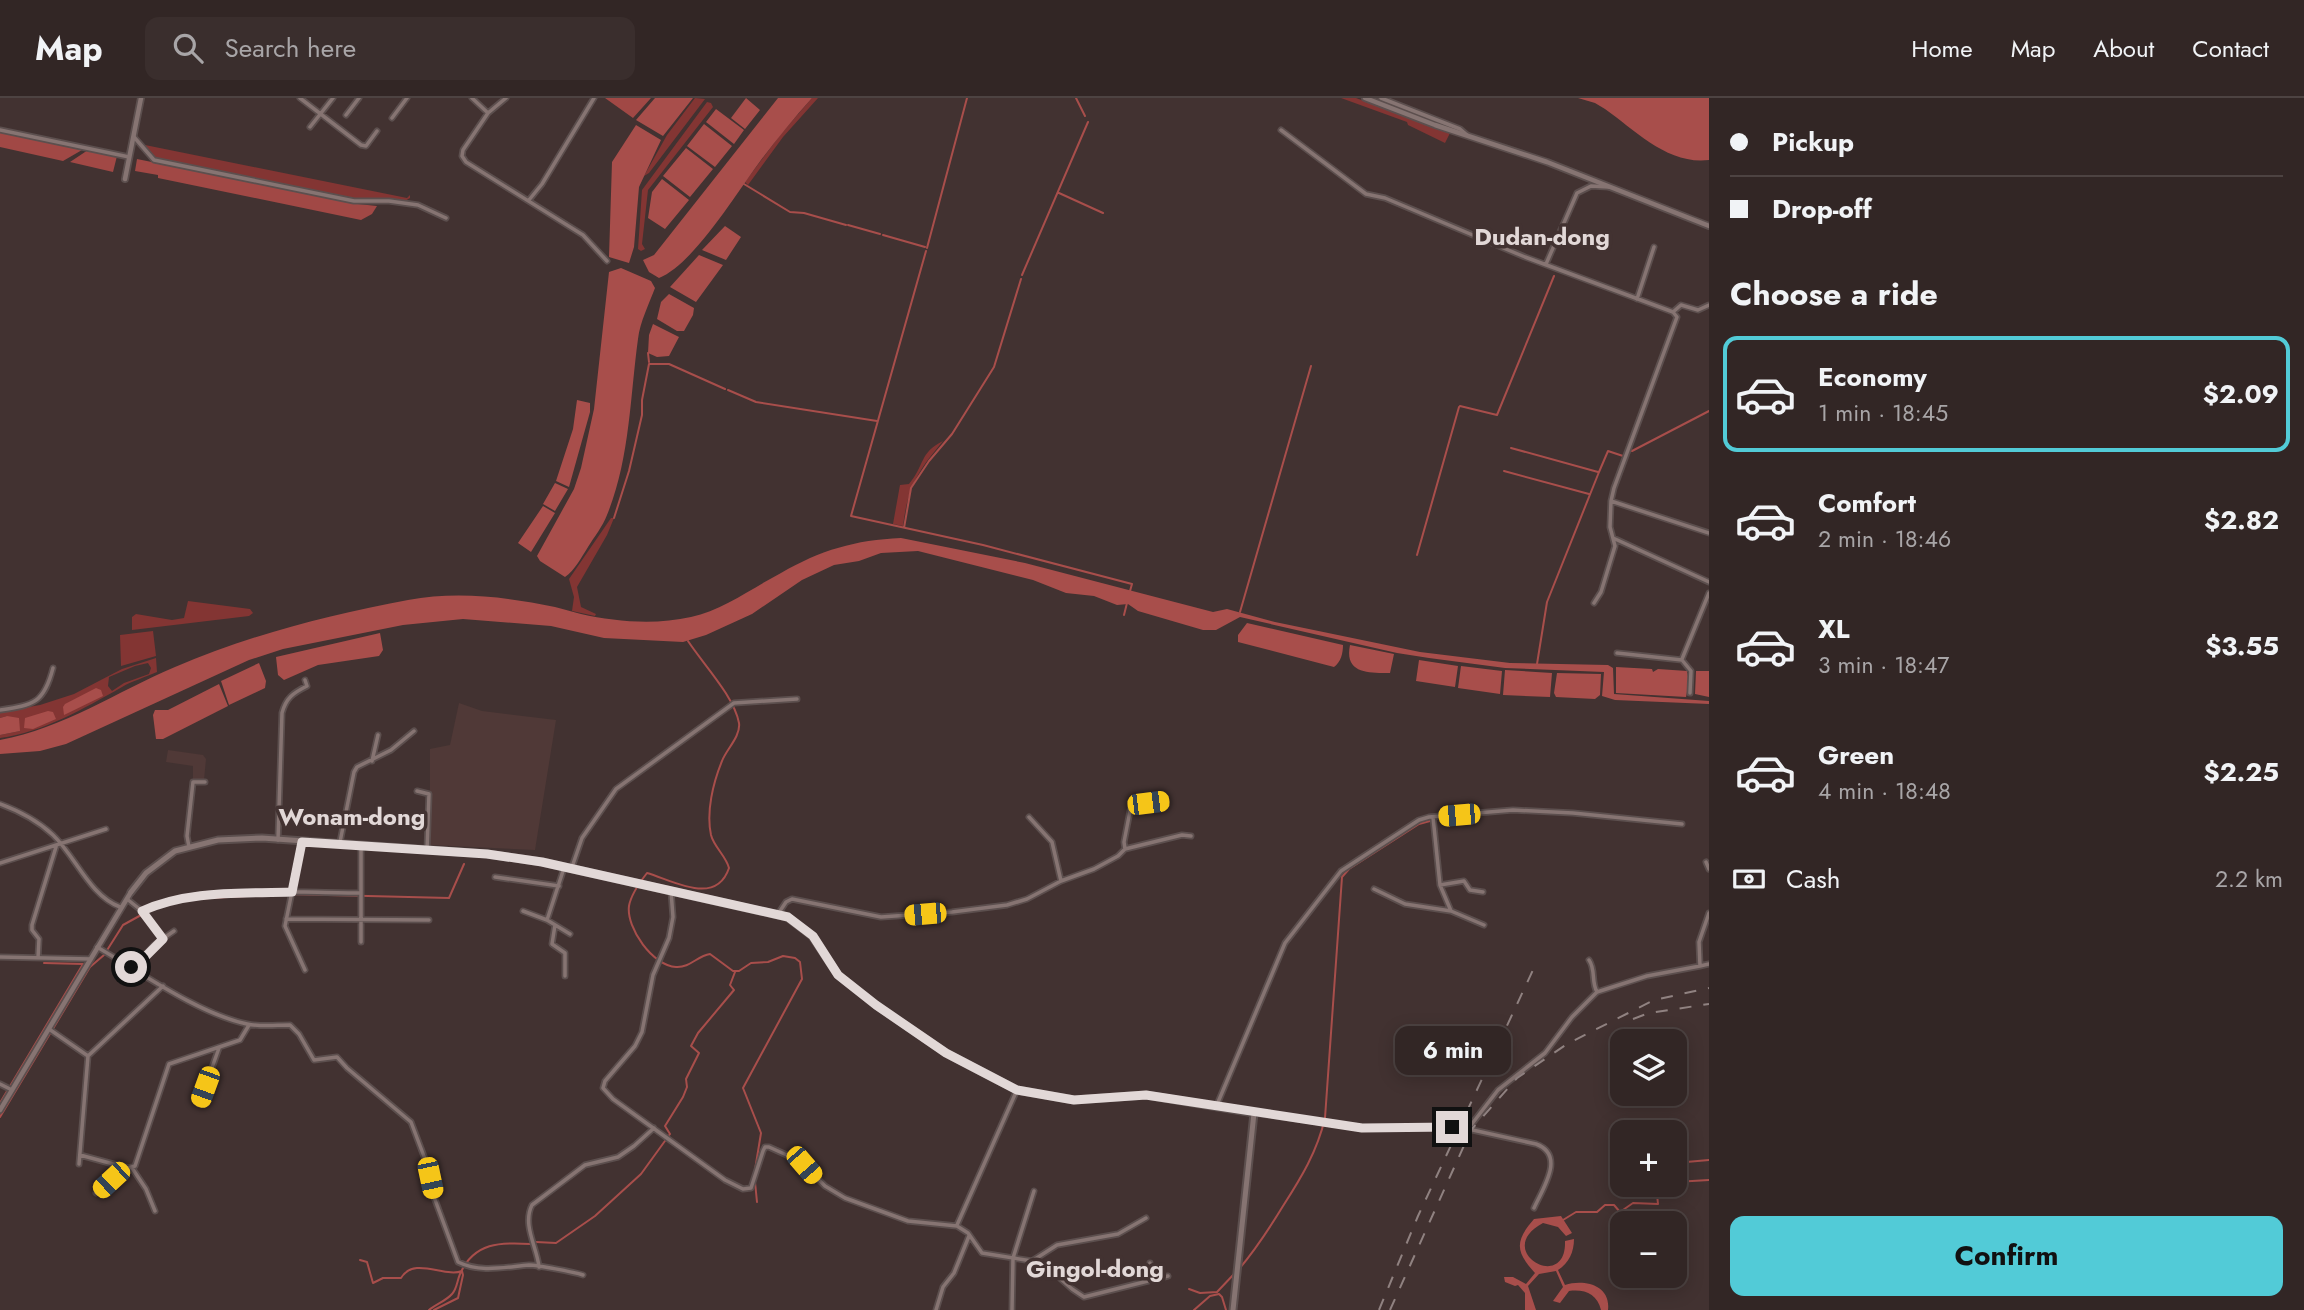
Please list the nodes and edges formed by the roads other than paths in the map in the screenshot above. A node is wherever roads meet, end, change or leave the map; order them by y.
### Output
1 (141, 98) edge
2 (300, 98) edge
3 (333, 98) edge
4 (359, 98) edge
5 (406, 98) edge
6 (472, 98) edge
7 (506, 98) edge
8 (594, 98) edge
9 (1365, 98) edge
10 (1381, 98) edge
11 (321, 113) junction
12 (488, 113) junction
13 (346, 115) dead end
14 (392, 118) dead end
15 (310, 127) dead end
16 (0, 130) edge
17 (1281, 130) dead end
18 (377, 131) dead end
19 (133, 136) junction
20 (1469, 136) junction
21 (129, 157) junction
22 (124, 179) dead end
23 (1611, 187) junction
24 (529, 200) junction
25 (446, 218) dead end
26 (1709, 226) edge
27 (1654, 247) dead end
28 (607, 261) dead end
29 (1545, 264) junction
30 (1637, 299) junction
31 (1709, 305) edge
32 (1673, 312) junction
33 (1611, 501) junction
34 (1709, 533) edge
35 (1613, 538) junction
36 (1709, 582) edge
37 (1709, 593) edge
38 (1594, 603) dead end
39 (1617, 653) dead end
40 (1682, 660) junction
41 (53, 668) dead end
42 (305, 680) dead end
43 (1690, 693) dead end
44 (797, 699) dead end
45 (0, 710) edge
46 (414, 731) dead end
47 (378, 735) dead end
48 (372, 761) junction
49 (205, 782) dead end
50 (417, 791) dead end
51 (1164, 801) dead end
52 (0, 804) edge
53 (1030, 817) dead end
54 (1433, 817) junction
55 (1682, 824) dead end
56 (106, 829) dead end
57 (1191, 836) dead end
58 (278, 840) junction
59 (302, 842) junction
60 (58, 845) junction
61 (340, 845) junction
62 (361, 846) junction
63 (189, 847) junction
64 (1125, 849) junction
65 (427, 850) junction
66 (1706, 862) dead end
67 (0, 863) edge
68 (568, 866) junction
69 (1709, 869) edge
70 (495, 877) dead end
71 (1061, 881) junction
72 (1440, 885) junction
73 (559, 886) junction
74 (1374, 889) dead end
75 (671, 891) junction
76 (131, 892) joint
77 (292, 892) junction
78 (1483, 892) dead end
79 (361, 893) junction
80 (127, 898) junction
81 (120, 907) junction
82 (142, 911) junction
83 (523, 911) dead end
84 (1451, 911) junction
85 (1709, 913) edge
86 (778, 914) junction
87 (286, 919) junction
88 (361, 920) junction
89 (429, 920) dead end
90 (547, 920) junction
91 (555, 925) junction
92 (1484, 925) dead end
93 (174, 931) dead end
94 (570, 934) dead end
95 (163, 939) junction
96 (360, 942) dead end
97 (97, 947) junction
98 (0, 957) edge
99 (38, 958) junction
100 (90, 958) junction
101 (1589, 960) dead end
102 (1709, 964) edge
103 (1700, 966) junction
104 (134, 968) junction
105 (305, 970) dead end
106 (565, 976) dead end
107 (163, 985) junction
108 (1597, 992) junction
109 (250, 1024) junction
110 (49, 1029) junction
111 (219, 1048) junction
112 (88, 1056) junction
113 (0, 1084) edge
114 (12, 1090) junction
115 (1017, 1090) junction
116 (199, 1104) dead end
117 (1216, 1107) junction
118 (0, 1110) edge
119 (1254, 1113) junction
120 (654, 1128) junction
121 (1468, 1129) junction
122 (79, 1154) junction
123 (79, 1164) dead end
124 (119, 1166) junction
125 (132, 1167) junction
126 (1034, 1191) dead end
127 (96, 1193) dead end
128 (1534, 1208) dead end
129 (155, 1210) dead end
130 (1146, 1217) dead end
131 (957, 1226) junction
132 (969, 1236) junction
133 (1013, 1258) junction
134 (1032, 1261) junction
135 (1150, 1263) dead end
136 (539, 1267) junction
137 (583, 1275) dead end
138 (1168, 1276) dead end
139 (1152, 1279) junction
140 (936, 1310) edge
141 (1012, 1310) edge
142 (1233, 1310) edge

1 - 19 street
2 - 11 street
3 - 11 street
4 - 13 street
5 - 14 street
6 - 12 street
7 - 12 street
8 - 24 street
9 - 20 street
10 - 20 street
11 - 15 street
11 - 18 street
12 - 24 street
16 - 21 street
17 - 29 street
19 - 21 street
19 - 25 street
20 - 23 street
21 - 22 street
23 - 26 street
23 - 29 street
24 - 28 street
27 - 30 street
29 - 30 street
30 - 32 street
31 - 32 street
32 - 33 street
33 - 34 street
33 - 35 street
35 - 36 street
35 - 38 street
37 - 40 street
39 - 40 street
40 - 43 street
41 - 45 street
42 - 58 street
44 - 68 street
46 - 48 street
47 - 48 street
48 - 61 street
49 - 63 street
50 - 65 street
51 - 64 street
52 - 60 street
53 - 71 street
54 - 55 street
54 - 72 street
54 - 117 street
56 - 60 street
57 - 64 street
58 - 59 main road
58 - 63 main road
59 - 61 main road
59 - 77 street
60 - 67 street
60 - 81 street
60 - 99 street
61 - 62 main road
62 - 65 main road
62 - 79 street
63 - 76 main road
64 - 71 street
65 - 68 main road
66 - 69 street
68 - 73 street
68 - 75 main road
70 - 73 street
71 - 86 street
72 - 78 street
72 - 84 street
73 - 90 street
74 - 84 street
75 - 86 main road
75 - 120 street
76 - 80 street
77 - 79 street
77 - 82 street
77 - 87 street
79 - 88 street
80 - 81 street
80 - 82 street
81 - 97 street
82 - 95 street
83 - 90 street
84 - 92 street
85 - 103 street
86 - 115 main road
87 - 88 street
87 - 105 street
88 - 89 street
88 - 96 street
90 - 91 street
91 - 94 street
91 - 106 street
93 - 95 street
95 - 104 street
97 - 100 street
97 - 104 street
98 - 99 street
99 - 100 street
100 - 110 street
101 - 108 street
102 - 103 street
103 - 108 street
104 - 107 street
107 - 109 street
107 - 112 street
108 - 121 street
109 - 111 street
109 - 136 street
110 - 112 street
110 - 114 street
111 - 116 street
111 - 125 street
112 - 122 street
113 - 114 street
114 - 118 street
115 - 117 main road
115 - 131 street
117 - 119 main road
119 - 121 street
119 - 142 main road
120 - 131 street
120 - 136 street
121 - 128 street
122 - 123 street
122 - 124 street
124 - 125 street
124 - 127 street
125 - 129 street
126 - 133 street
130 - 134 street
131 - 132 street
132 - 133 street
132 - 140 street
133 - 134 street
133 - 141 street
134 - 139 street
135 - 139 street
136 - 137 street
138 - 139 street

